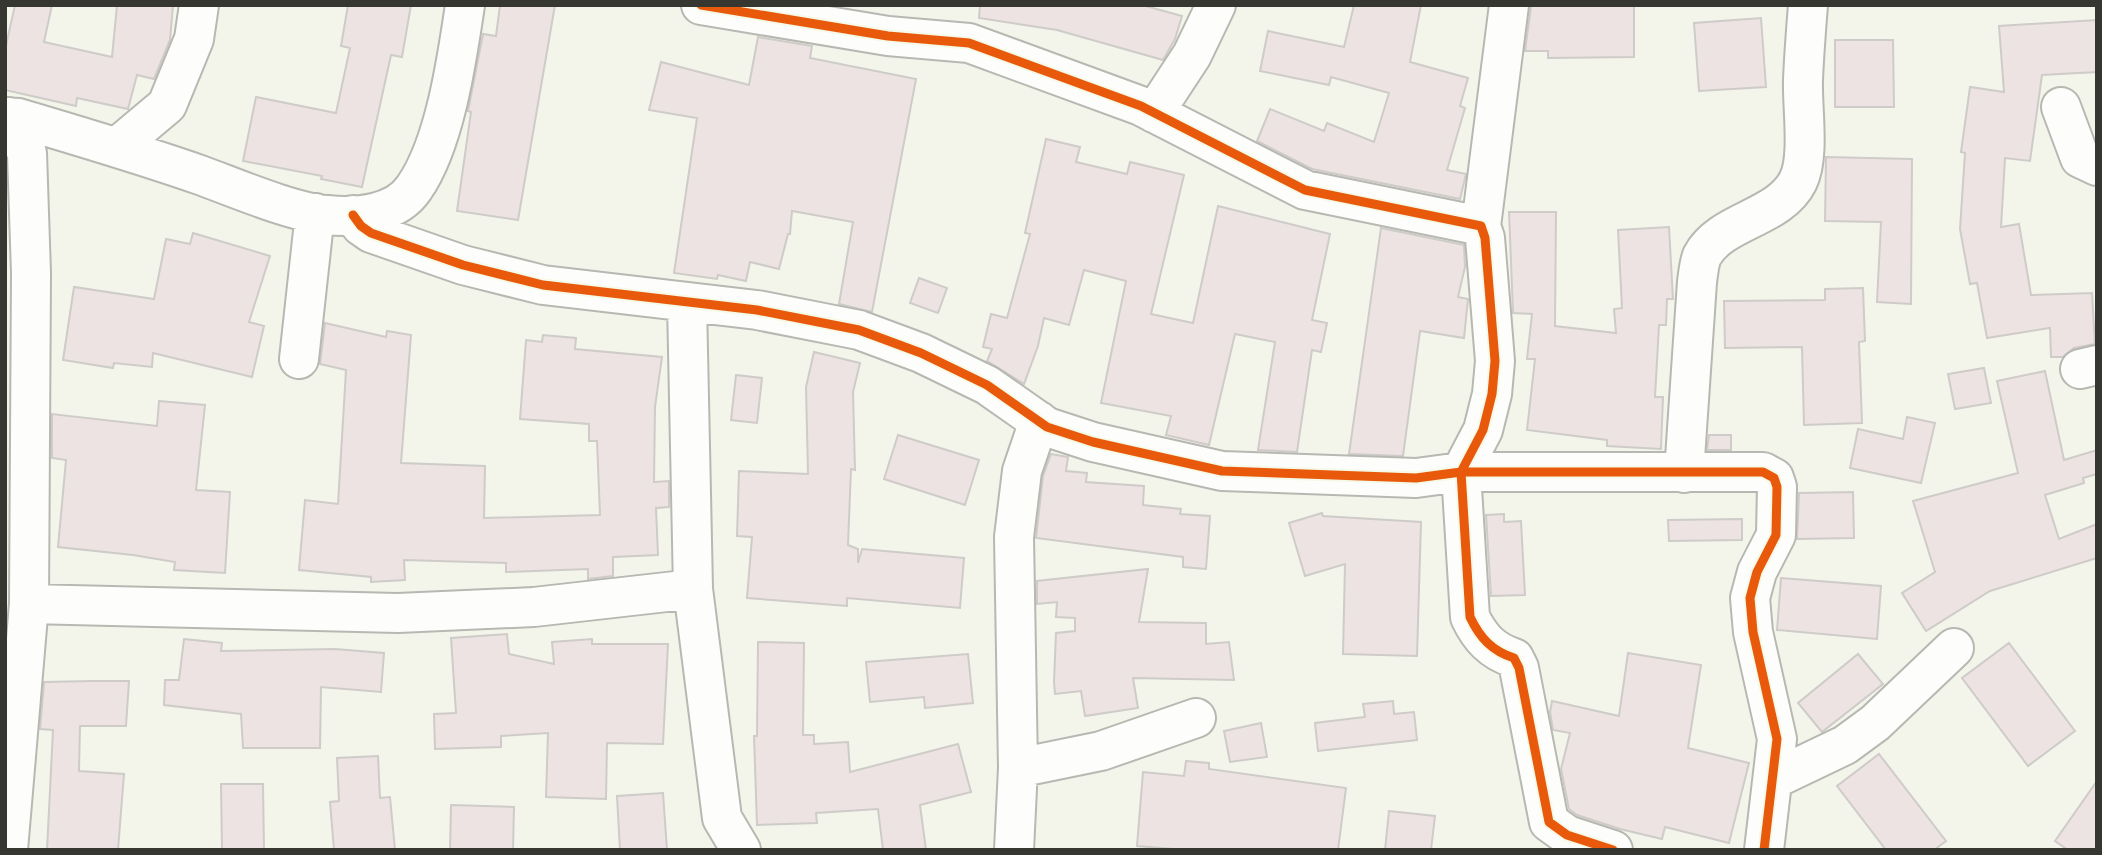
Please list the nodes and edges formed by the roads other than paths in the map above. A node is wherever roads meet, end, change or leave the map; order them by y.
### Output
1 (199, 5) edge
2 (465, 5) edge
3 (1216, 5) edge
4 (1509, 5) edge
5 (1808, 5) edge
6 (708, 6) edge
7 (2061, 107) dead end
8 (1154, 113) junction
9 (7, 117) edge
10 (37, 139) junction
11 (117, 147) junction
12 (2097, 166) edge
13 (406, 196) junction
14 (315, 213) junction
15 (353, 215) junction
16 (1481, 226) junction
17 (405, 243) junction
18 (687, 303) junction
19 (299, 359) dead end
20 (1039, 421) junction
21 (18, 435) edge
22 (1461, 472) junction
23 (1684, 472) junction
24 (692, 589) junction
25 (29, 604) junction
26 (1954, 648) dead end
27 (14, 698) edge
28 (1196, 718) dead end
29 (1018, 768) junction
30 (1774, 779) junction
31 (1564, 842) edge
32 (734, 848) edge
33 (8, 850) edge
34 (1014, 850) edge
35 (1613, 850) edge
36 (1764, 850) edge

1 - 11 street
2 - 13 street
3 - 8 street
4 - 16 street
5 - 23 street
6 - 8 street
7 - 12 street
8 - 16 street
9 - 10 street
10 - 11 street
10 - 21 street
11 - 14 street
13 - 15 street
13 - 17 street
14 - 15 street
14 - 19 street
15 - 17 street
16 - 22 street
17 - 18 street
18 - 20 street
18 - 24 street
20 - 22 street
20 - 29 street
21 - 25 street
22 - 23 street
22 - 31 street
23 - 30 street
24 - 25 street
24 - 32 street
25 - 27 street
26 - 30 street
27 - 33 street
28 - 29 street
29 - 34 street
30 - 36 street
31 - 35 street

